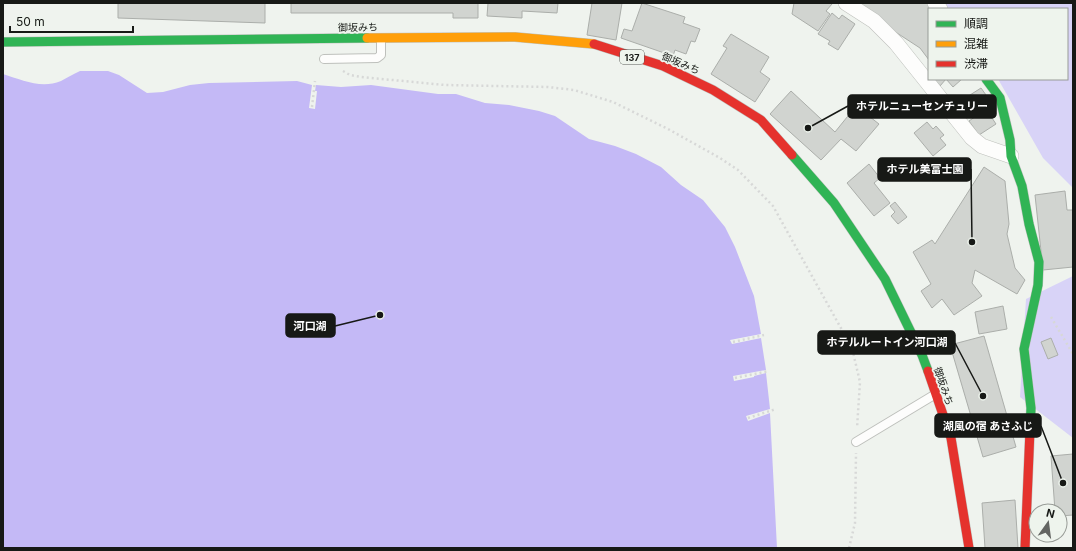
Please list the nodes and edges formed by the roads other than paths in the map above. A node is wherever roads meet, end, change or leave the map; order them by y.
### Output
1 (846, 3) edge
2 (381, 38) junction
3 (3, 42) edge
4 (324, 59) road end
5 (987, 80) edge
6 (1011, 156) junction
7 (935, 394) junction
8 (856, 442) road end
9 (969, 548) edge
10 (1025, 548) edge

1 - 6 street
2 - 3 main road, 御坂みち / 137
2 - 4 lane
2 - 7 main road, 御坂みち / 137
5 - 6 main road
6 - 10 main road
7 - 8 lane
7 - 9 main road, 御坂みち / 137

